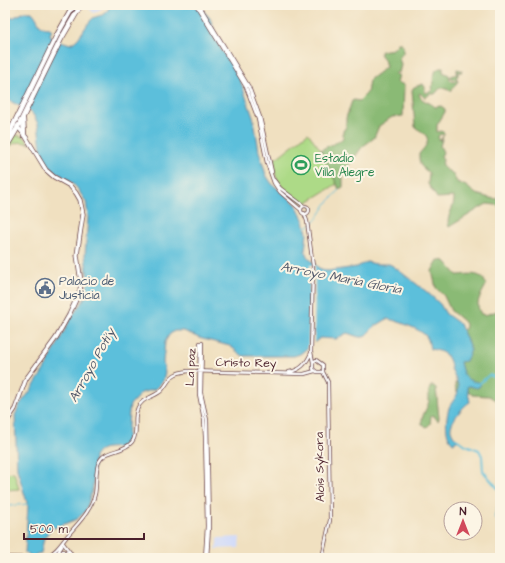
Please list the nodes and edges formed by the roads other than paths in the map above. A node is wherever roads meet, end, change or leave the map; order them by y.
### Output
1 (74, 5) edge
2 (81, 5) edge
3 (196, 5) edge
4 (199, 5) edge
5 (23, 112) junction
6 (13, 124) junction
7 (18, 127) junction
8 (9, 132) junction
9 (14, 135) junction
10 (25, 136) junction
11 (5, 142) edge
12 (5, 150) edge
13 (304, 206) junction
14 (302, 210) junction
15 (306, 213) junction
16 (311, 352) junction
17 (312, 357) junction
18 (316, 360) junction
19 (313, 362) junction
20 (314, 369) junction
21 (200, 371) junction
22 (322, 372) junction
23 (285, 373) junction
24 (5, 424) edge
25 (63, 543) junction
26 (58, 552) junction
27 (63, 552) junction
28 (53, 553) junction
29 (71, 554) junction
30 (5, 557) edge
31 (27, 558) edge
32 (34, 558) edge
33 (45, 558) edge
34 (58, 558) edge
35 (63, 558) edge
36 (78, 558) edge
37 (206, 558) edge
38 (322, 558) edge

1 - 5 highway
2 - 5 highway
3 - 14 street
4 - 13 street
5 - 6 highway
5 - 7 highway
5 - 10 highway
6 - 7 main road
6 - 8 highway
7 - 9 highway
7 - 10 main road
8 - 9 main road
8 - 11 highway
9 - 10 main road
9 - 12 highway
10 - 24 main road
13 - 14 street
13 - 15 street
14 - 15 street
15 - 16 street
16 - 17 street
16 - 23 street
17 - 18 street
17 - 19 street
18 - 19 street
18 - 22 street, Alois Sykora
19 - 20 street
20 - 22 street
20 - 23 street, Cristo Rey
21 - 21 street, La paz
21 - 23 street, Cristo Rey
21 - 25 street, Cristo Rey
21 - 37 street, La paz
22 - 38 street, Alois Sykora
25 - 28 street
25 - 29 street
26 - 27 street
26 - 27 street
26 - 28 street
26 - 34 street
27 - 29 street
27 - 35 street
28 - 33 street
29 - 36 street
30 - 31 street
31 - 32 street

